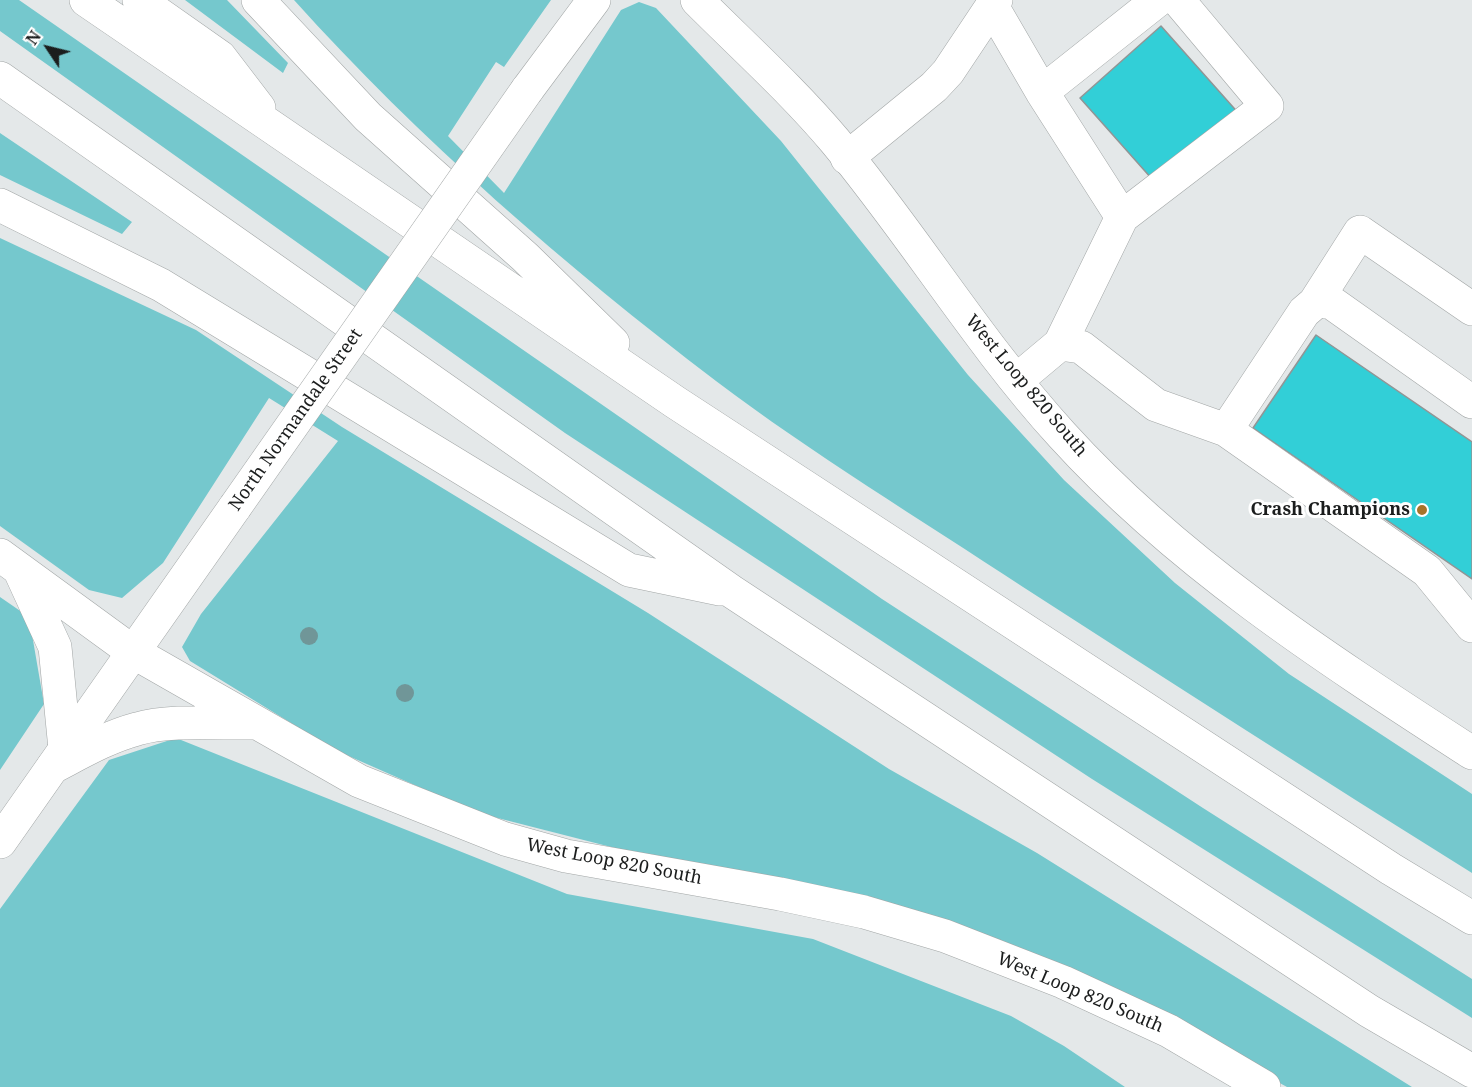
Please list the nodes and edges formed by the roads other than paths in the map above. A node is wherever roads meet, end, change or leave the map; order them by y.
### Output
1 (86, 0) edge
2 (139, 0) edge
3 (258, 0) edge
4 (594, 0) edge
5 (697, 0) edge
6 (1158, 0) edge
7 (1178, 0) edge
8 (994, 3) edge
9 (0, 78) edge
10 (1042, 92) junction
11 (277, 131) junction
12 (847, 158) junction
13 (0, 205) edge
14 (1122, 217) junction
15 (1314, 304) junction
16 (1472, 309) edge
17 (1060, 344) junction
18 (1017, 380) junction
19 (675, 402) junction
20 (1472, 402) edge
21 (1226, 430) junction
22 (10, 562) edge
23 (731, 591) junction
24 (1472, 626) edge
25 (133, 652) junction
26 (257, 723) junction
27 (1472, 753) edge
28 (59, 758) junction
29 (0, 842) edge
30 (1472, 918) edge
31 (1472, 1071) edge
32 (1264, 1087) edge

1 - 11 main road
2 - 11 main road
3 - 19 main road
4 - 25 main road, North Normandale Street, bridge
5 - 12 main road, West Loop 820 South
6 - 10 main road
7 - 14 main road
8 - 10 main road
8 - 12 main road
9 - 23 main road
10 - 14 main road
11 - 19 main road
12 - 18 main road, West Loop 820 South
13 - 23 main road
14 - 17 main road
15 - 16 main road
15 - 20 main road
15 - 21 main road
17 - 18 main road
17 - 21 main road
18 - 27 main road, West Loop 820 South
19 - 30 main road
21 - 24 main road
22 - 25 main road, West Loop 820 South
22 - 28 main road
23 - 31 main road
25 - 26 main road, West Loop 820 South
25 - 28 main road, North Normandale Street
26 - 28 main road
26 - 32 main road, West Loop 820 South
28 - 29 main road, North Normandale Street

